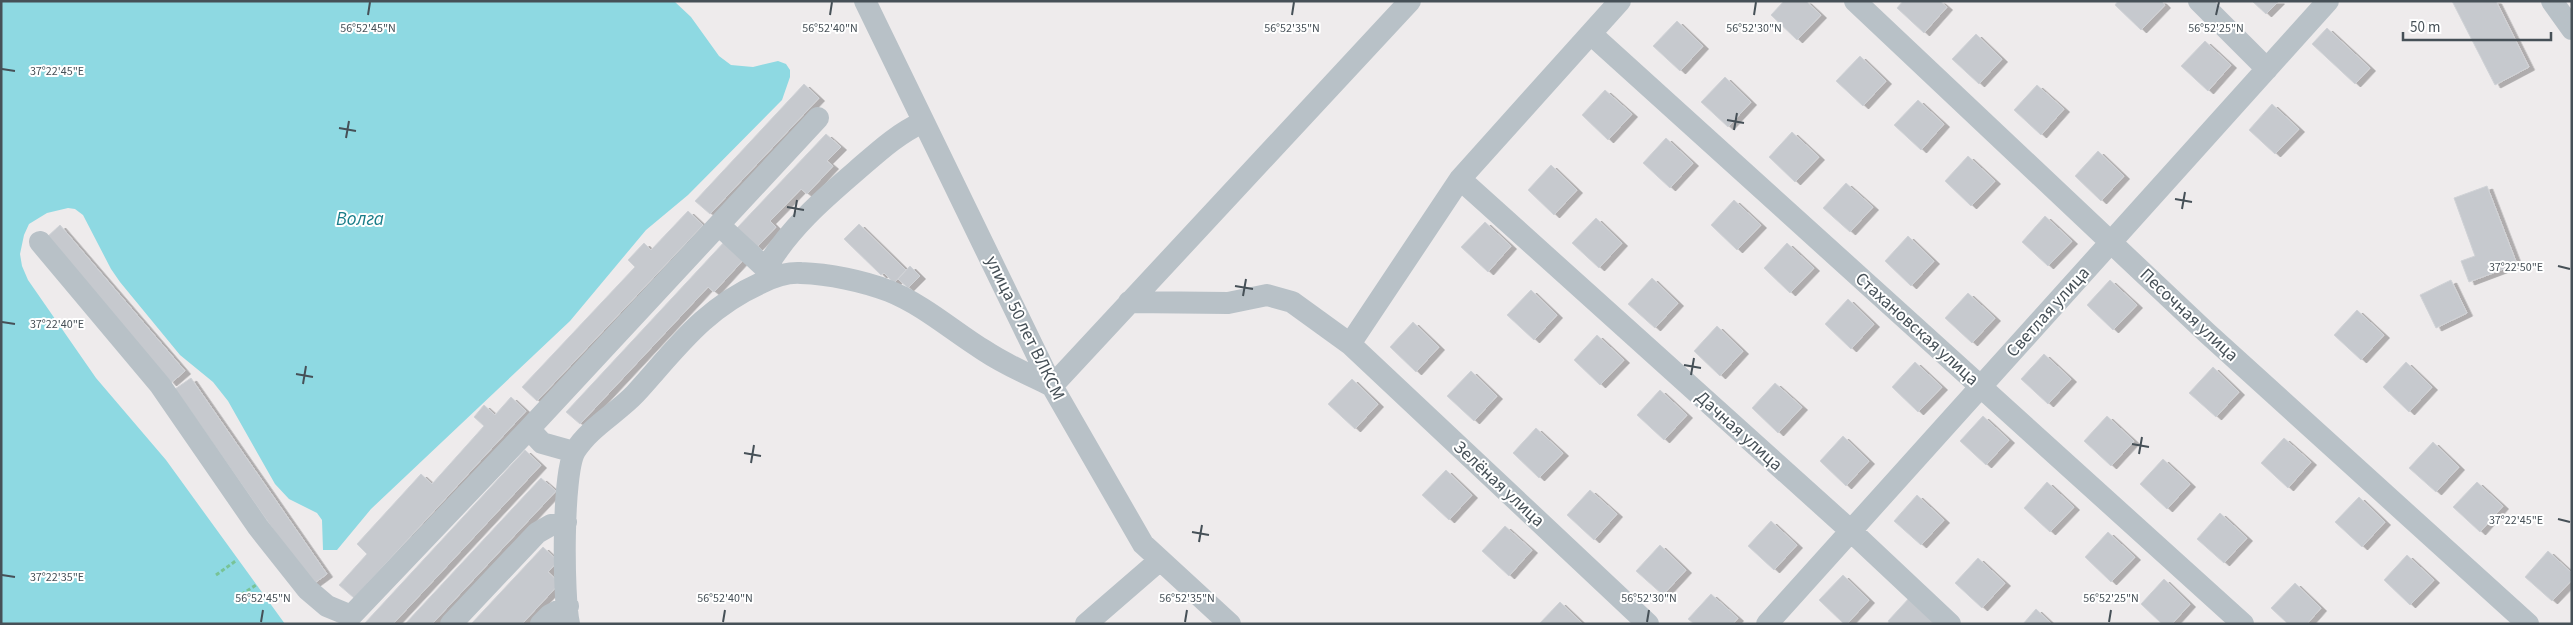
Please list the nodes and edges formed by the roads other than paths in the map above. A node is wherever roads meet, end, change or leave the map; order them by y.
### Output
1 (865, 1) edge
2 (1410, 1) edge
3 (1620, 1) edge
4 (1855, 1) edge
5 (2199, 1) edge
6 (2328, 1) edge
7 (2552, 1) edge
8 (2572, 28) edge
9 (1591, 34) junction
10 (2267, 69) junction
11 (818, 118) dead end
12 (924, 122) junction
13 (1460, 179) junction
14 (719, 225) junction
15 (40, 242) dead end
16 (2111, 242) junction
17 (770, 272) junction
18 (1129, 302) junction
19 (1350, 344) junction
20 (1052, 386) junction
21 (1981, 386) junction
22 (529, 428) junction
23 (574, 452) junction
24 (566, 522) junction
25 (1851, 531) junction
26 (1160, 560) junction
27 (568, 615) edge
28 (451, 624) edge
29 (541, 624) edge
30 (1086, 624) edge
31 (1230, 624) edge
32 (1648, 624) edge
33 (1767, 624) edge
34 (1950, 624) edge
35 (2243, 624) edge
36 (2528, 624) edge

1 - 12 street, улица 50 лет ВЛКСМ
2 - 18 street
3 - 9 street
4 - 16 street, Песочная улица
5 - 10 street
6 - 10 street, Светлая улица
7 - 8 street
9 - 13 street
9 - 21 street, Стахановская улица
10 - 16 street, Светлая улица
11 - 14 street
12 - 17 street
12 - 20 street, улица 50 лет ВЛКСМ
13 - 19 street
13 - 25 street, Дачная улица
14 - 17 street
14 - 22 street
15 - 22 street
16 - 21 street, Светлая улица
16 - 36 street, Песочная улица
17 - 20 street
17 - 23 street
18 - 19 street, Зелёная улица
18 - 20 street
19 - 32 street, Зелёная улица
20 - 26 street, улица 50 лет ВЛКСМ
21 - 25 street, Светлая улица
21 - 35 street, Стахановская улица
22 - 23 street
23 - 24 street
24 - 27 street
24 - 28 street
25 - 33 street, Светлая улица
25 - 34 street, Дачная улица
26 - 30 street
26 - 31 street, улица 50 лет ВЛКСМ
27 - 29 street

